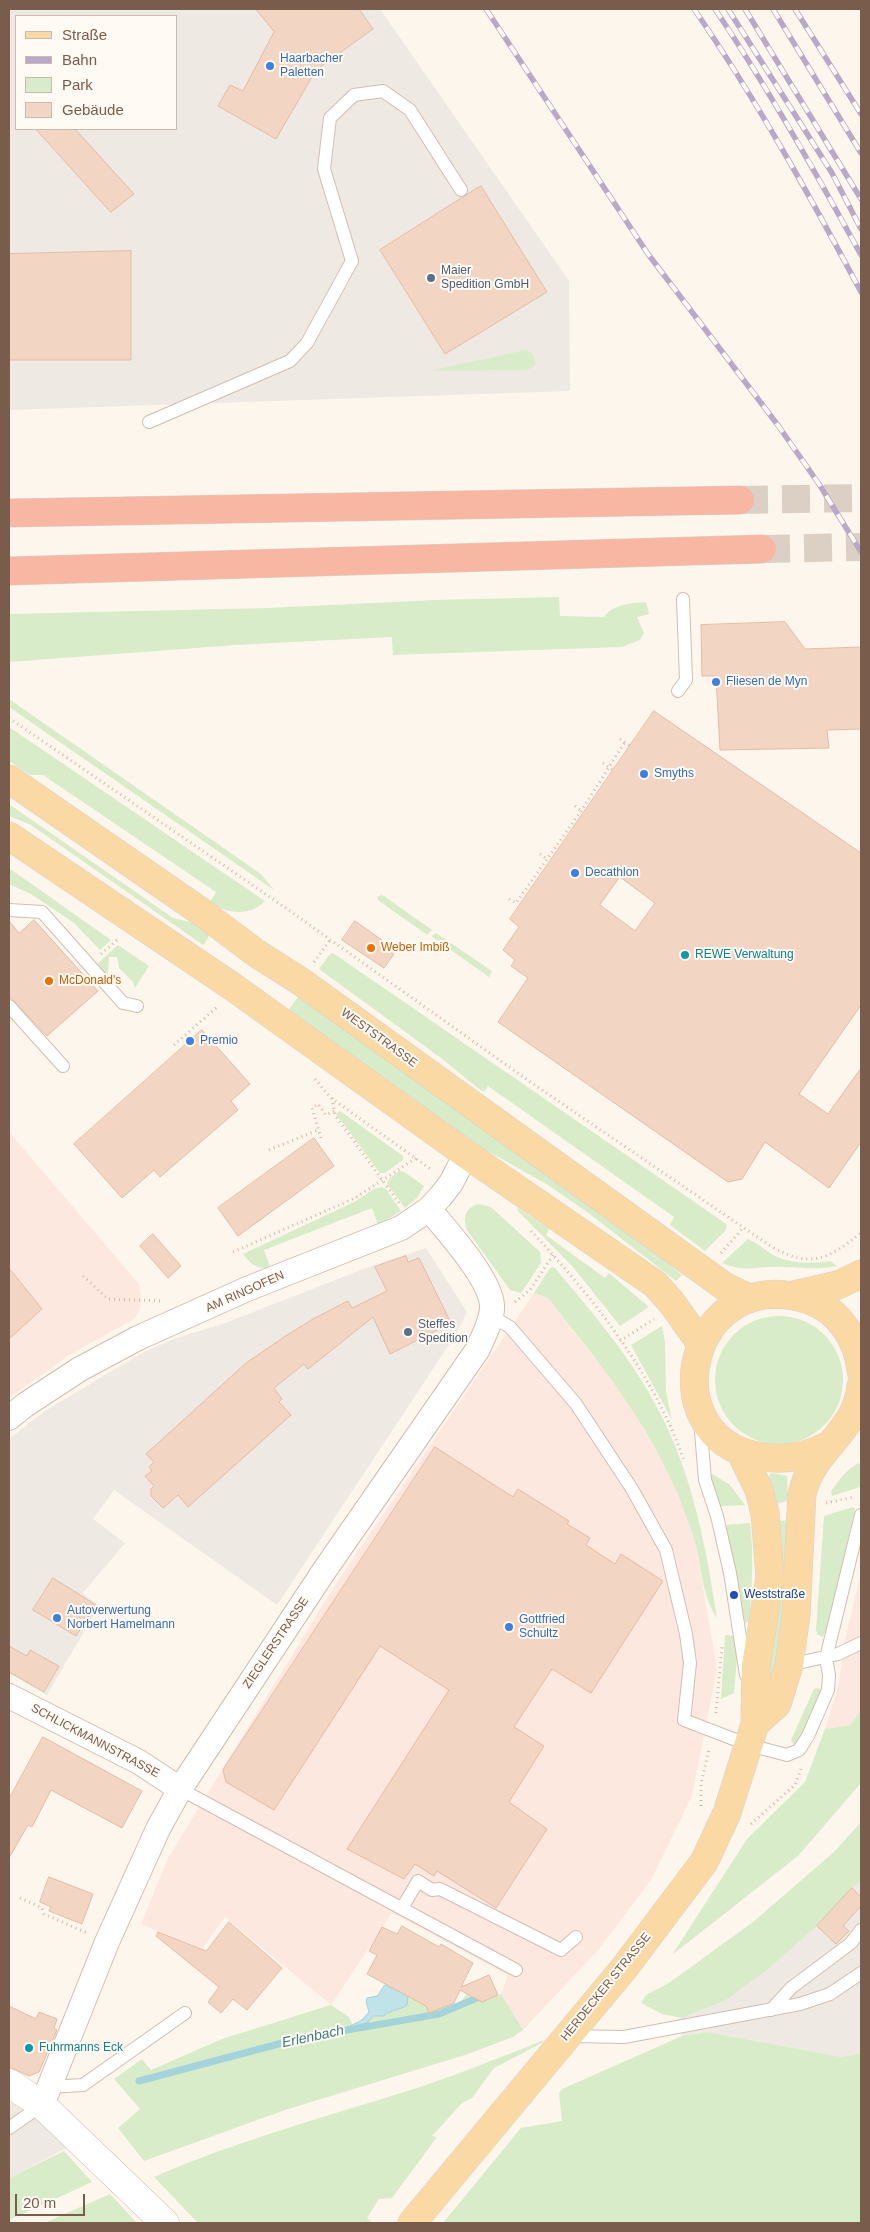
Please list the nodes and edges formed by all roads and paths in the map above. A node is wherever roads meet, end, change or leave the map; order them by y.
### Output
1 (461, 190) dead end
2 (149, 422) dead end
3 (740, 500) tunnel mouth
4 (9, 513) edge
5 (762, 549) tunnel mouth
6 (9, 571) edge
7 (683, 599) dead end
8 (678, 691) dead end
9 (9, 718) edge
10 (620, 739) dead end
11 (625, 742) junction
12 (630, 746) dead end
13 (603, 763) dead end
14 (609, 766) junction
15 (613, 770) dead end
16 (9, 779) edge
17 (575, 806) dead end
18 (581, 811) junction
19 (9, 836) edge
20 (540, 854) dead end
21 (547, 859) junction
22 (509, 899) dead end
23 (9, 910) edge
24 (330, 940) junction
25 (312, 964) dead end
26 (9, 1006) edge
27 (137, 1006) dead end
28 (214, 1010) dead end
29 (174, 1045) dead end
30 (63, 1066) dead end
31 (309, 1072) dead end
32 (332, 1098) junction
33 (334, 1111) junction
34 (318, 1130) junction
35 (321, 1138) dead end
36 (269, 1150) dead end
37 (466, 1154) junction
38 (416, 1158) junction
39 (427, 1166) dead end
40 (382, 1180) junction
41 (420, 1215) junction
42 (528, 1228) dead end
43 (744, 1228) junction
44 (861, 1233) edge
45 (233, 1252) dead end
46 (553, 1255) junction
47 (714, 1260) dead end
48 (861, 1274) edge
49 (83, 1276) dead end
50 (530, 1290) dead end
51 (794, 1295) junction
52 (749, 1298) junction
53 (169, 1301) dead end
54 (491, 1316) junction
55 (658, 1316) dead end
56 (620, 1341) junction
57 (701, 1344) junction
58 (861, 1364) edge
59 (861, 1370) edge
60 (860, 1399) edge
61 (698, 1405) junction
62 (9, 1418) edge
63 (827, 1446) junction
64 (740, 1453) junction
65 (686, 1466) dead end
66 (861, 1496) edge
67 (828, 1503) dead end
68 (861, 1515) edge
69 (722, 1642) dead end
70 (861, 1642) edge
71 (826, 1658) junction
72 (789, 1665) junction
73 (9, 1696) edge
74 (714, 1730) junction
75 (752, 1735) junction
76 (701, 1788) dead end
77 (180, 1789) junction
78 (20, 1898) dead end
79 (402, 1908) junction
80 (861, 1930) edge
81 (576, 1937) dead end
82 (107, 1942) junction
83 (516, 1970) dead end
84 (861, 1973) edge
85 (771, 2010) junction
86 (186, 2013) dead end
87 (566, 2036) junction
88 (9, 2083) edge
89 (46, 2096) junction
90 (9, 2128) edge
91 (165, 2223) edge
92 (412, 2223) edge

1 - 2 lane
3 - 4 highway
5 - 6 highway
7 - 8 lane
9 - 24 path
10 - 11 path
11 - 12 path
11 - 14 path
13 - 14 path
14 - 15 path
14 - 18 path
16 - 52 main road, WESTSTRASSE
17 - 18 path
18 - 21 path
19 - 37 main road
20 - 21 path
21 - 22 path
23 - 27 lane
24 - 25 path
24 - 43 path
26 - 30 lane
28 - 29 path
31 - 32 path
32 - 33 path
32 - 38 path
33 - 34 path
33 - 40 path
34 - 35 path
34 - 36 path
37 - 41 street, AM RINGOFEN
37 - 57 main road
38 - 39 path
38 - 40 path
40 - 41 path
40 - 45 path
41 - 54 street, ZIEGLERSTRASSE
41 - 62 street, AM RINGOFEN
42 - 46 path
43 - 44 path
43 - 47 path
46 - 50 path
46 - 56 path
48 - 51 main road, HERDECKER STRASSE
49 - 53 path
51 - 52 main road, HERDECKER STRASSE
51 - 58 main road, HERDECKER STRASSE
52 - 57 main road, HERDECKER STRASSE
54 - 74 lane
54 - 77 street, ZIEGLERSTRASSE
55 - 56 path
56 - 65 path
57 - 61 main road, HERDECKER STRASSE
58 - 59 main road, HERDECKER STRASSE
60 - 63 main road
61 - 64 main road, HERDECKER STRASSE
61 - 75 lane
63 - 64 main road
63 - 72 main road
64 - 75 main road, HERDECKER STRASSE
66 - 67 path
68 - 71 lane
69 - 74 path
70 - 71 lane
71 - 72 lane
71 - 75 lane
72 - 75 main road
73 - 77 street, SCHLICKMANNSTRASSE
74 - 75 lane
74 - 76 path
75 - 87 main road, HERDECKER STRASSE
77 - 79 lane
77 - 82 street, ZIEGLERSTRASSE
78 - 82 path
79 - 81 lane
79 - 83 lane
80 - 85 lane
82 - 89 street, ZIEGLERSTRASSE
84 - 85 lane
85 - 87 lane
86 - 89 lane
87 - 92 main road, HERDECKER STRASSE
88 - 89 street
89 - 90 lane
89 - 91 street

